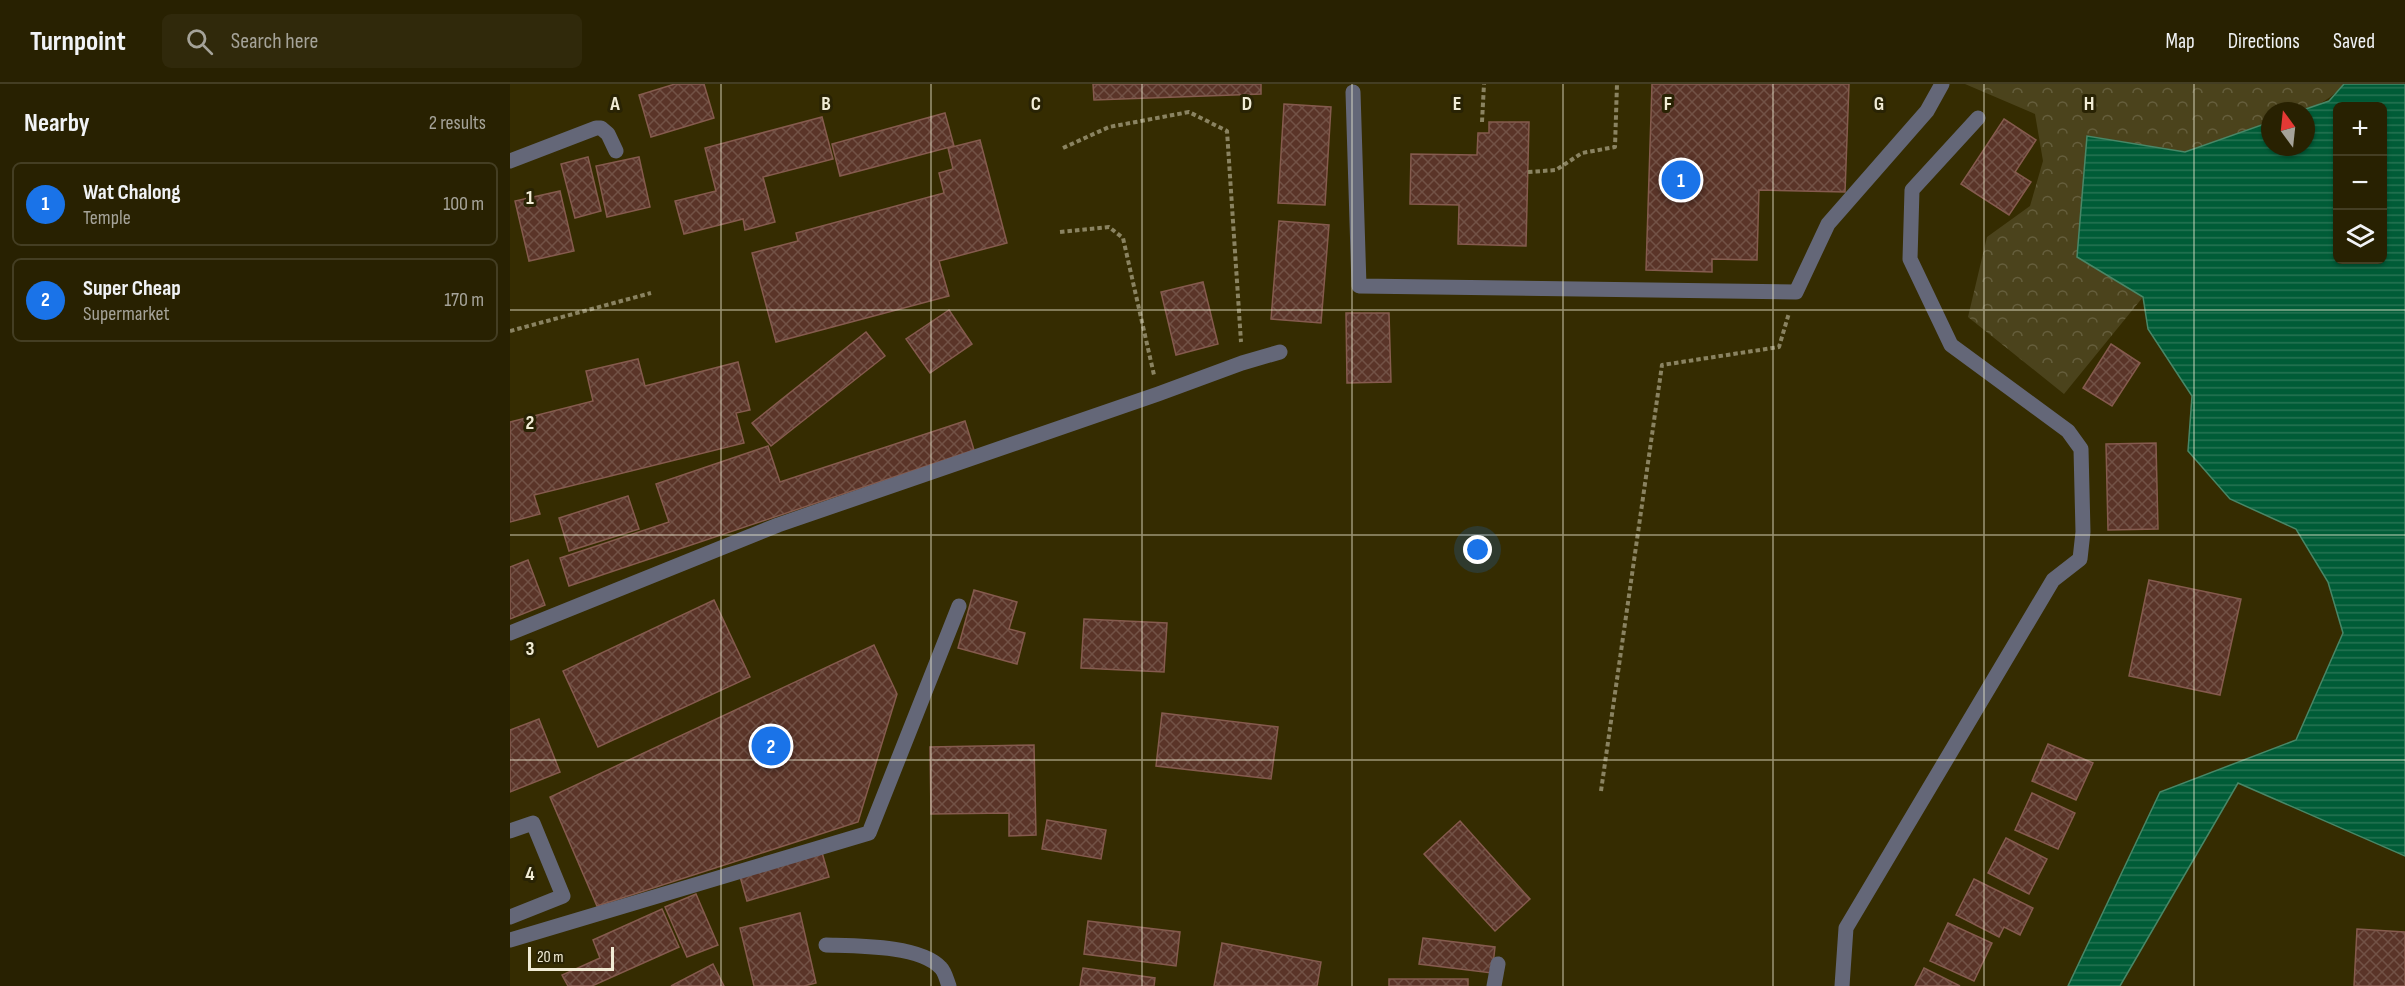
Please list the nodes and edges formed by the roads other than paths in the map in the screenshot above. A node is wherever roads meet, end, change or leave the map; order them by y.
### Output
1 (1942, 84) edge
2 (1353, 92) dead end
3 (1978, 118) dead end
4 (616, 151) dead end
5 (510, 161) edge
6 (1280, 352) dead end
7 (959, 606) dead end
8 (510, 633) edge
9 (510, 831) edge
10 (510, 917) edge
11 (510, 940) edge
12 (826, 945) dead end
13 (1498, 964) dead end
14 (949, 986) edge
15 (1494, 986) edge
16 (1842, 986) edge

1 - 2 street
3 - 16 street
4 - 5 street
6 - 8 street
7 - 11 street
9 - 10 street
12 - 14 street
13 - 15 street

